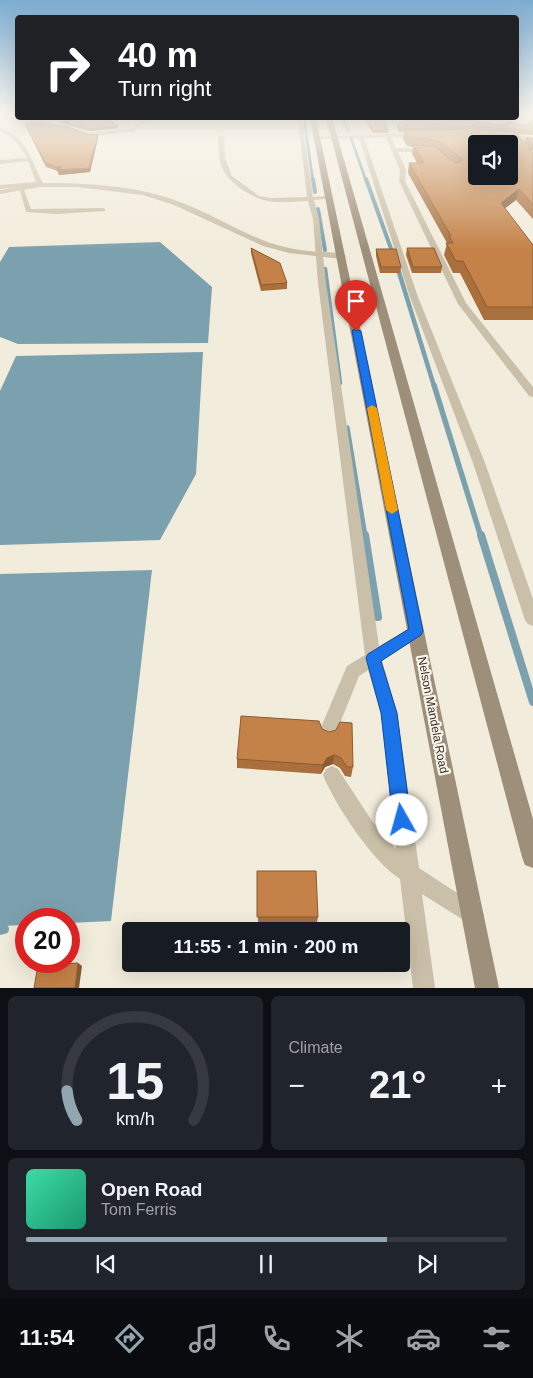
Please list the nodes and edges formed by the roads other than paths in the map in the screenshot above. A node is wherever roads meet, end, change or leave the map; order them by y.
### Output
1 (222, 158) edge
2 (305, 158) edge
3 (320, 158) edge
4 (340, 158) edge
5 (368, 158) edge
6 (397, 158) edge
7 (30, 159) joint
8 (0, 162) edge
9 (40, 184) junction
10 (0, 187) edge
11 (21, 188) junction
12 (0, 192) edge
13 (329, 198) junction
14 (311, 199) junction
15 (103, 210) dead end
16 (319, 255) junction
17 (342, 256) junction
18 (533, 394) edge
19 (533, 620) edge
20 (416, 631) junction
21 (373, 658) junction
22 (328, 732) edge
23 (332, 775) dead end
24 (533, 857) edge
25 (408, 873) junction
26 (473, 915) junction
27 (424, 988) edge
28 (488, 988) edge

1 - 14 lane
2 - 14 lane
3 - 13 main road, Nelson Mandela Road
4 - 24 main road
5 - 19 lane
6 - 18 lane
7 - 8 lane
7 - 9 lane
9 - 10 lane
9 - 11 street
9 - 16 street
11 - 12 street
11 - 15 lane
13 - 14 lane
13 - 17 main road, Nelson Mandela Road
14 - 16 lane
16 - 17 street
16 - 21 lane
17 - 20 main road, Nelson Mandela Road
20 - 21 lane
20 - 26 main road, Nelson Mandela Road
21 - 22 lane
21 - 25 lane
23 - 25 lane
25 - 26 lane
25 - 27 lane
26 - 28 main road, Nelson Mandela Road

